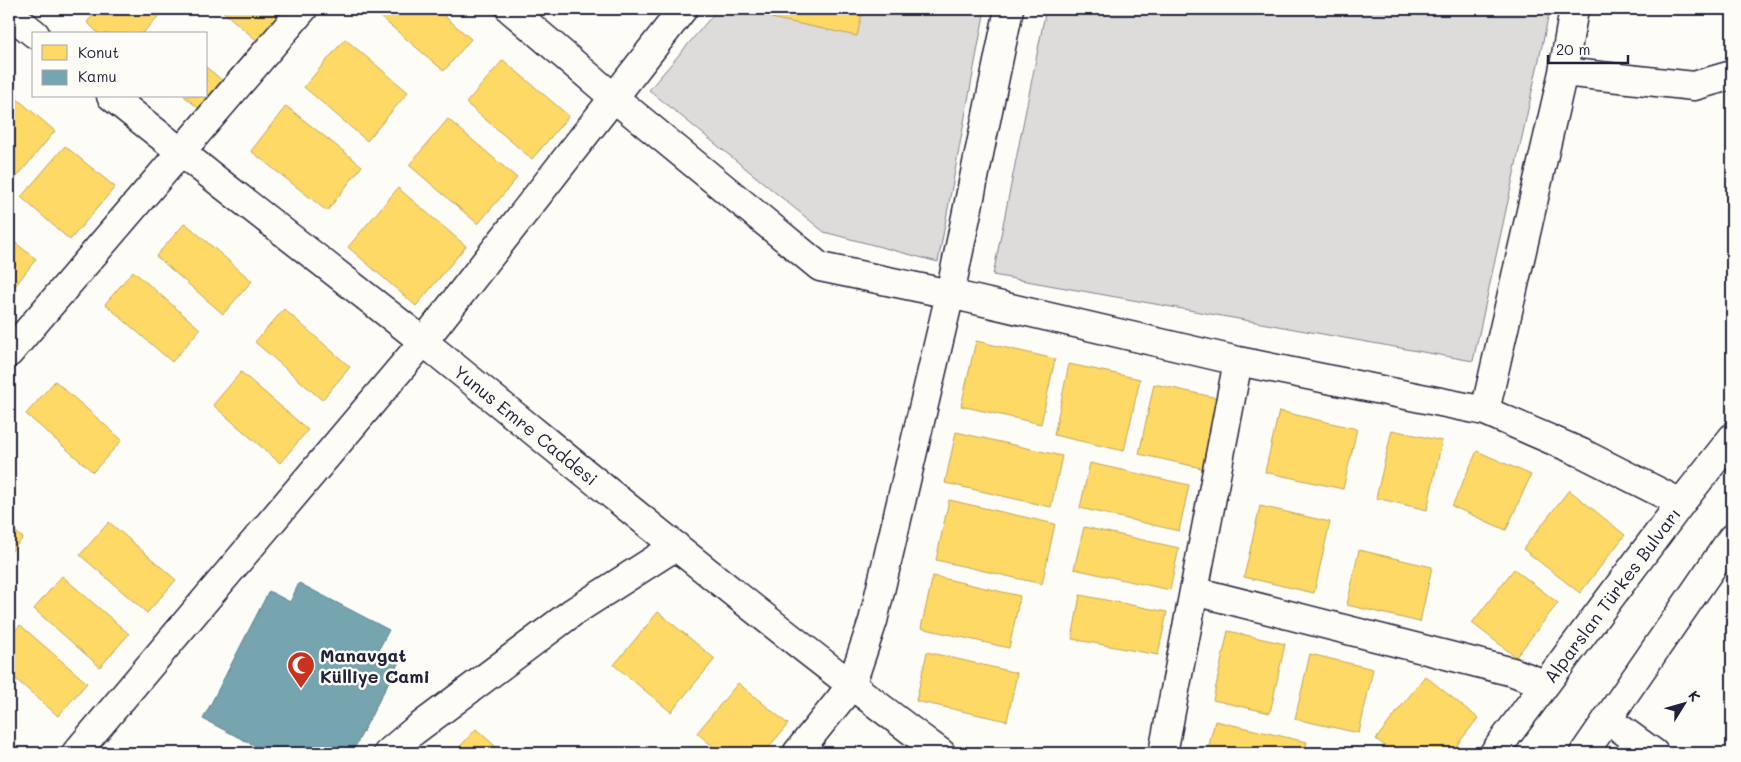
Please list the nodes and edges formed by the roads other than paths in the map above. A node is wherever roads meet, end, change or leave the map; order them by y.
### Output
1 (303, 9) edge
2 (510, 9) edge
3 (683, 9) edge
4 (1009, 9) edge
5 (1574, 9) edge
6 (9, 12) edge
7 (33, 32) edge
8 (1564, 72) junction
9 (1732, 75) edge
10 (613, 97) junction
11 (113, 98) edge
12 (179, 152) junction
13 (950, 294) junction
14 (423, 342) junction
15 (9, 353) edge
16 (1238, 361) junction
17 (1485, 411) junction
18 (1732, 438) edge
19 (1681, 503) junction
20 (1732, 538) edge
21 (676, 546) junction
22 (1194, 591) junction
23 (1546, 684) junction
24 (851, 686) junction
25 (1607, 719) junction
26 (76, 753) edge
27 (388, 753) edge
28 (797, 753) edge
29 (941, 753) edge
30 (1163, 753) edge
31 (1494, 753) edge
32 (1584, 753) edge
33 (1654, 753) edge

1 - 12 street
2 - 10 street
3 - 10 street
4 - 13 street
5 - 8 street
6 - 7 street
8 - 9 street
8 - 17 street
10 - 13 street
10 - 14 street
11 - 12 street, Yunus Emre Caddesi
12 - 14 street, Yunus Emre Caddesi
12 - 15 street
13 - 16 street
13 - 24 street
14 - 21 street, Yunus Emre Caddesi
14 - 26 street
16 - 17 street
16 - 22 street
17 - 19 street
18 - 19 street, Alparslan Türkes Bulvarı
19 - 23 street, Alparslan Türkes Bulvarı
20 - 25 street
21 - 24 street, Yunus Emre Caddesi
21 - 27 street
22 - 23 street
22 - 30 street
23 - 31 street, Alparslan Türkes Bulvarı
24 - 28 street
24 - 29 street, Yunus Emre Caddesi
25 - 32 street
25 - 33 street

